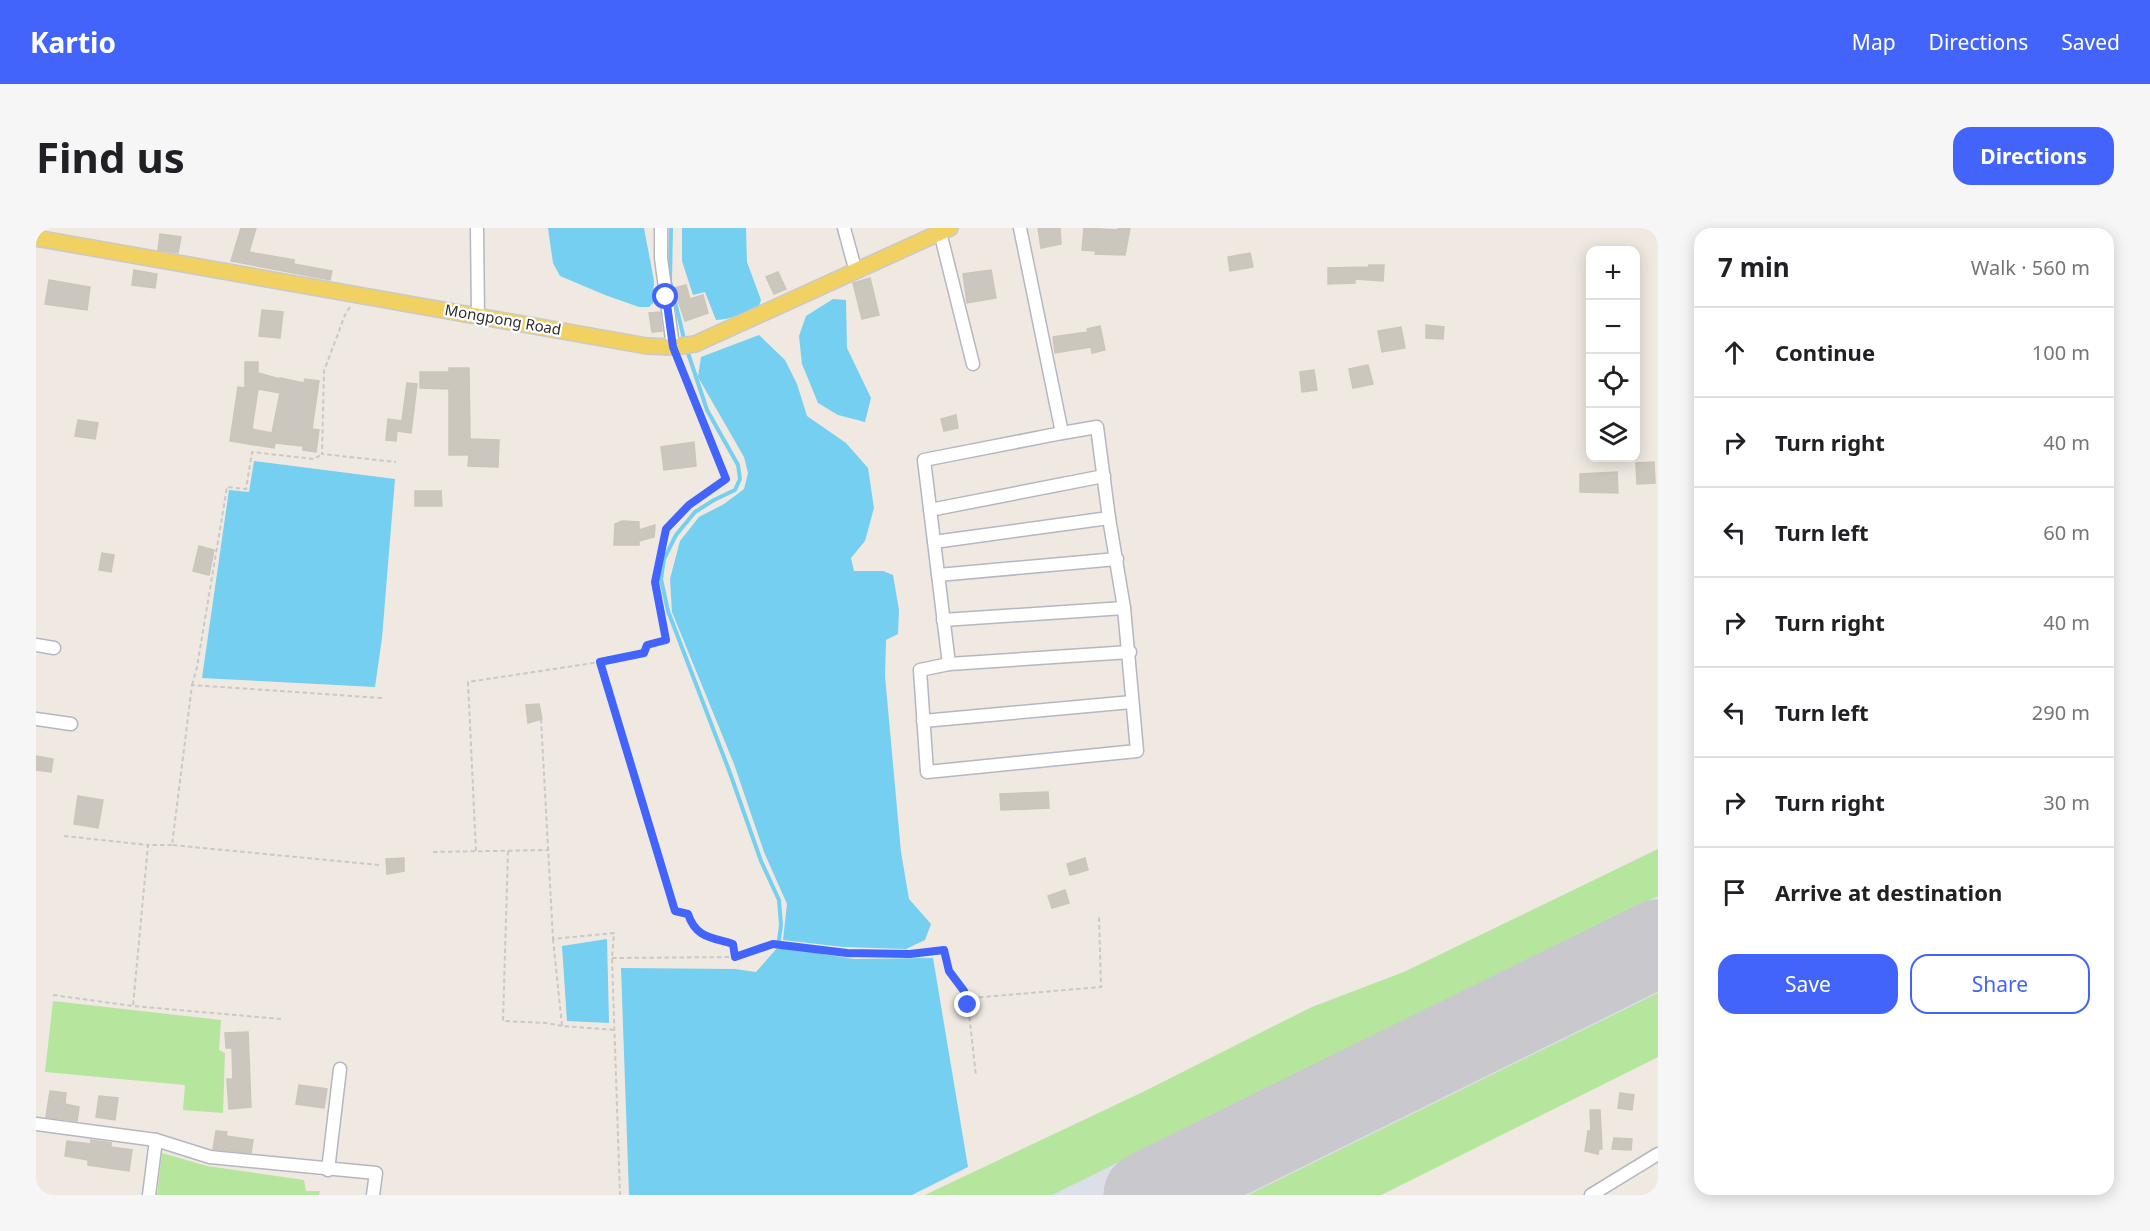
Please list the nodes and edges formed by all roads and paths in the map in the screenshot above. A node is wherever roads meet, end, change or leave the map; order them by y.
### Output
1 (477, 228) edge
2 (660, 228) edge
3 (844, 228) edge
4 (1020, 228) edge
5 (938, 231) edge
6 (36, 238) edge
7 (856, 272) junction
8 (358, 294) junction
9 (478, 315) junction
10 (673, 347) junction
11 (973, 364) dead end
12 (1062, 433) junction
13 (322, 454) junction
14 (396, 462) dead end
15 (1104, 476) junction
16 (930, 510) junction
17 (1109, 518) junction
18 (934, 542) junction
19 (1117, 559) junction
20 (938, 575) junction
21 (1124, 608) junction
22 (944, 620) junction
23 (36, 645) edge
24 (54, 648) dead end
25 (1130, 652) junction
26 (600, 662) junction
27 (949, 664) junction
28 (192, 686) junction
29 (382, 698) dead end
30 (1132, 702) junction
31 (36, 719) edge
32 (542, 719) dead end
33 (923, 721) junction
34 (71, 724) dead end
35 (64, 836) dead end
36 (148, 845) junction
37 (172, 845) junction
38 (549, 850) junction
39 (476, 851) junction
40 (508, 851) junction
41 (433, 852) dead end
42 (379, 865) dead end
43 (1099, 916) dead end
44 (553, 939) junction
45 (735, 957) junction
46 (612, 958) junction
47 (964, 991) junction
48 (53, 995) dead end
49 (133, 1006) junction
50 (281, 1019) dead end
51 (562, 1026) junction
52 (615, 1030) junction
53 (340, 1069) dead end
54 (976, 1076) dead end
55 (36, 1124) edge
56 (156, 1140) junction
57 (1658, 1154) edge
58 (328, 1170) junction
59 (149, 1195) edge
60 (373, 1195) edge
61 (620, 1195) edge
62 (1592, 1195) edge

1 - 9 street
2 - 10 street
3 - 7 street
4 - 12 street
5 - 7 main road, Mongpong Road
5 - 11 street
6 - 8 main road, Mongpong Road
7 - 10 main road, Mongpong Road
8 - 9 main road, Mongpong Road
8 - 13 path
9 - 10 main road, Mongpong Road
10 - 26 path
12 - 15 street
12 - 16 street
13 - 14 path
13 - 28 path
15 - 16 street
15 - 17 street
16 - 18 street
17 - 18 street
17 - 19 street
18 - 20 street
19 - 20 street
19 - 21 street
20 - 22 street
21 - 22 street
21 - 25 street
22 - 27 street
23 - 24 street
25 - 27 street
25 - 30 street
26 - 39 path
26 - 45 path
27 - 33 street
28 - 29 path
28 - 37 path
30 - 33 street
30 - 33 street
31 - 34 street
32 - 38 path
35 - 36 path
36 - 37 path
36 - 49 path
37 - 42 path
38 - 40 path
38 - 44 path
39 - 40 path
39 - 41 path
40 - 51 path
43 - 47 path
44 - 46 path
44 - 51 path
45 - 46 path
45 - 47 path
46 - 52 path
47 - 54 path
48 - 49 path
49 - 50 path
51 - 52 path
52 - 61 path
53 - 58 street
55 - 56 street
56 - 58 street
56 - 59 street
57 - 62 street
58 - 60 street

